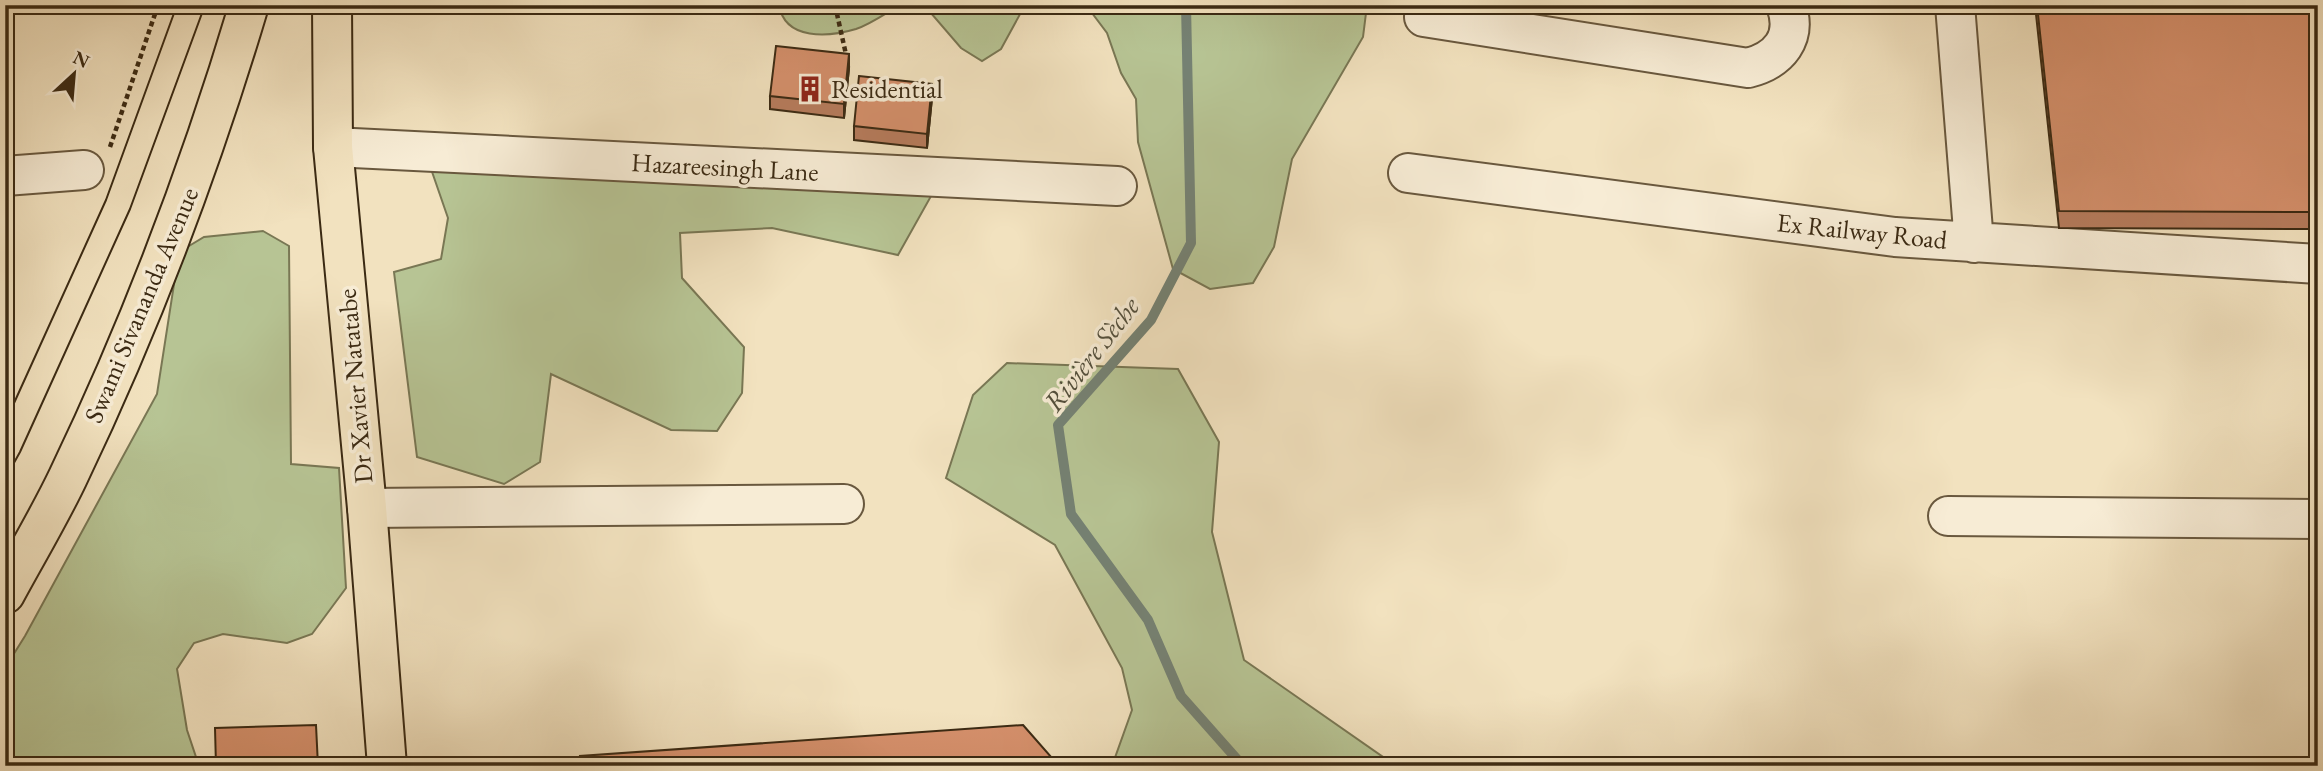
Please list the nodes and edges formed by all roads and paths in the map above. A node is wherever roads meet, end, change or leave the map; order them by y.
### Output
1 (158, 5) edge
2 (249, 5) edge
3 (331, 5) edge
4 (835, 5) edge
5 (1786, 5) edge
6 (1955, 5) edge
7 (1424, 17) dead end
8 (847, 59) edge
9 (333, 147) junction
10 (84, 170) joint
11 (1408, 173) dead end
12 (5, 176) edge
13 (1117, 186) dead end
14 (1975, 243) junction
15 (2318, 264) edge
16 (844, 503) dead end
17 (367, 508) junction
18 (1948, 516) dead end
19 (2318, 519) edge
20 (5, 594) edge
21 (387, 766) edge

1 - 10 path
2 - 20 main road, Swami Sivananda Avenue
3 - 9 main road, Dr Xavier Natatabe
4 - 8 path
5 - 7 street
6 - 14 street
9 - 13 street, Hazareesingh Lane
9 - 17 main road, Dr Xavier Natatabe
10 - 12 street
11 - 14 street, Ex Railway Road
14 - 15 street, Ex Railway Road
16 - 17 street
17 - 21 main road, Dr Xavier Natatabe
18 - 19 street

